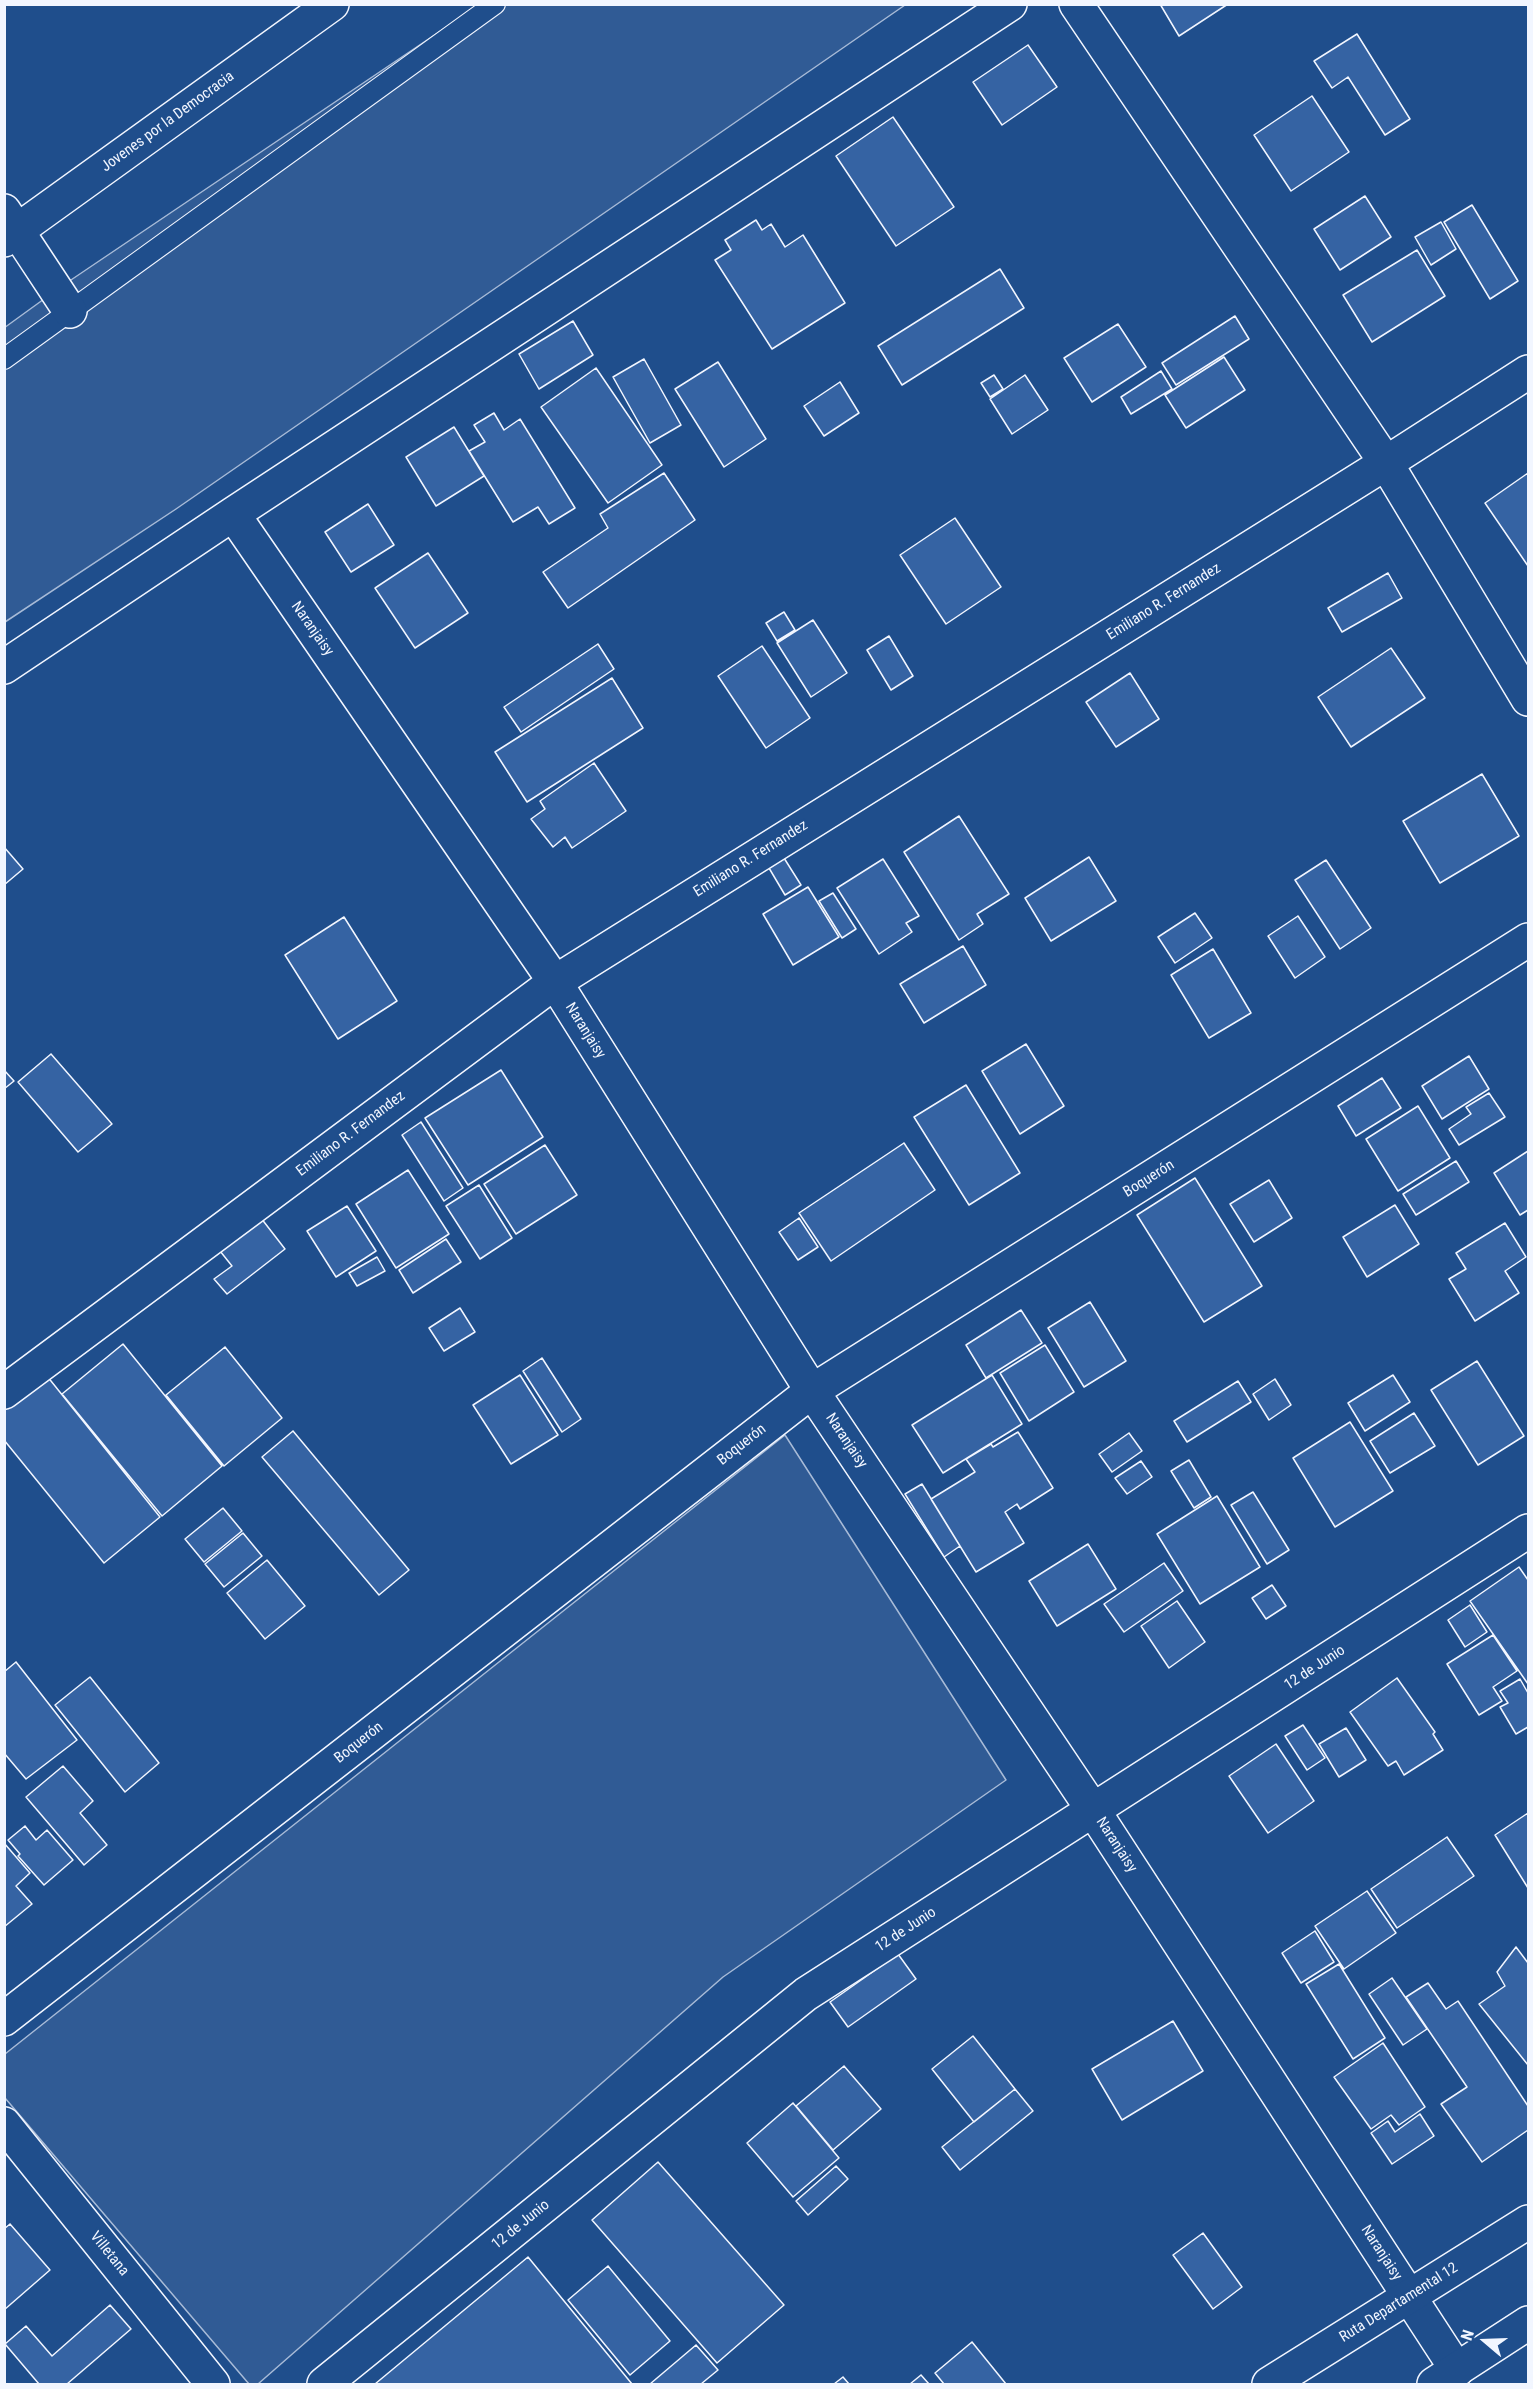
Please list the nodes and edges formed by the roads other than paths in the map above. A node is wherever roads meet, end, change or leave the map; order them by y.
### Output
1 (332, 4) edge
2 (495, 4) edge
3 (1011, 4) edge
4 (1076, 4) edge
5 (9, 227) edge
6 (70, 311) junction
7 (4, 359) edge
8 (1528, 372) edge
9 (1386, 463) junction
10 (233, 514) junction
11 (4, 667) edge
12 (1528, 699) edge
13 (1528, 940) edge
14 (555, 982) junction
15 (812, 1391) junction
16 (4, 1392) edge
17 (1528, 1531) edge
18 (1093, 1810) junction
19 (4, 2019) edge
20 (4, 2124) edge
21 (1528, 2222) edge
22 (1409, 2296) junction
23 (1528, 2323) edge
24 (1445, 2377) edge
25 (213, 2385) edge
26 (324, 2385) edge
27 (1269, 2385) edge

1 - 5 street, Jovenes por la Democracia
2 - 6 lane
3 - 10 street
4 - 9 street
5 - 6 street
6 - 7 lane
8 - 9 street, Emiliano R. Fernandez
9 - 12 street
9 - 14 street, Emiliano R. Fernandez
10 - 11 street
10 - 14 street, Naranjaisy
13 - 15 street, Boquerón
14 - 15 street, Naranjaisy
14 - 16 street, Emiliano R. Fernandez
15 - 18 street, Naranjaisy
15 - 19 street, Boquerón
17 - 18 street, 12 de Junio
18 - 22 street, Naranjaisy
18 - 26 street, 12 de Junio
20 - 25 street, Villetana
21 - 22 street, Ruta Departamental 12
22 - 24 street, Naranjaisy
22 - 27 street, Ruta Departamental 12
23 - 24 street

